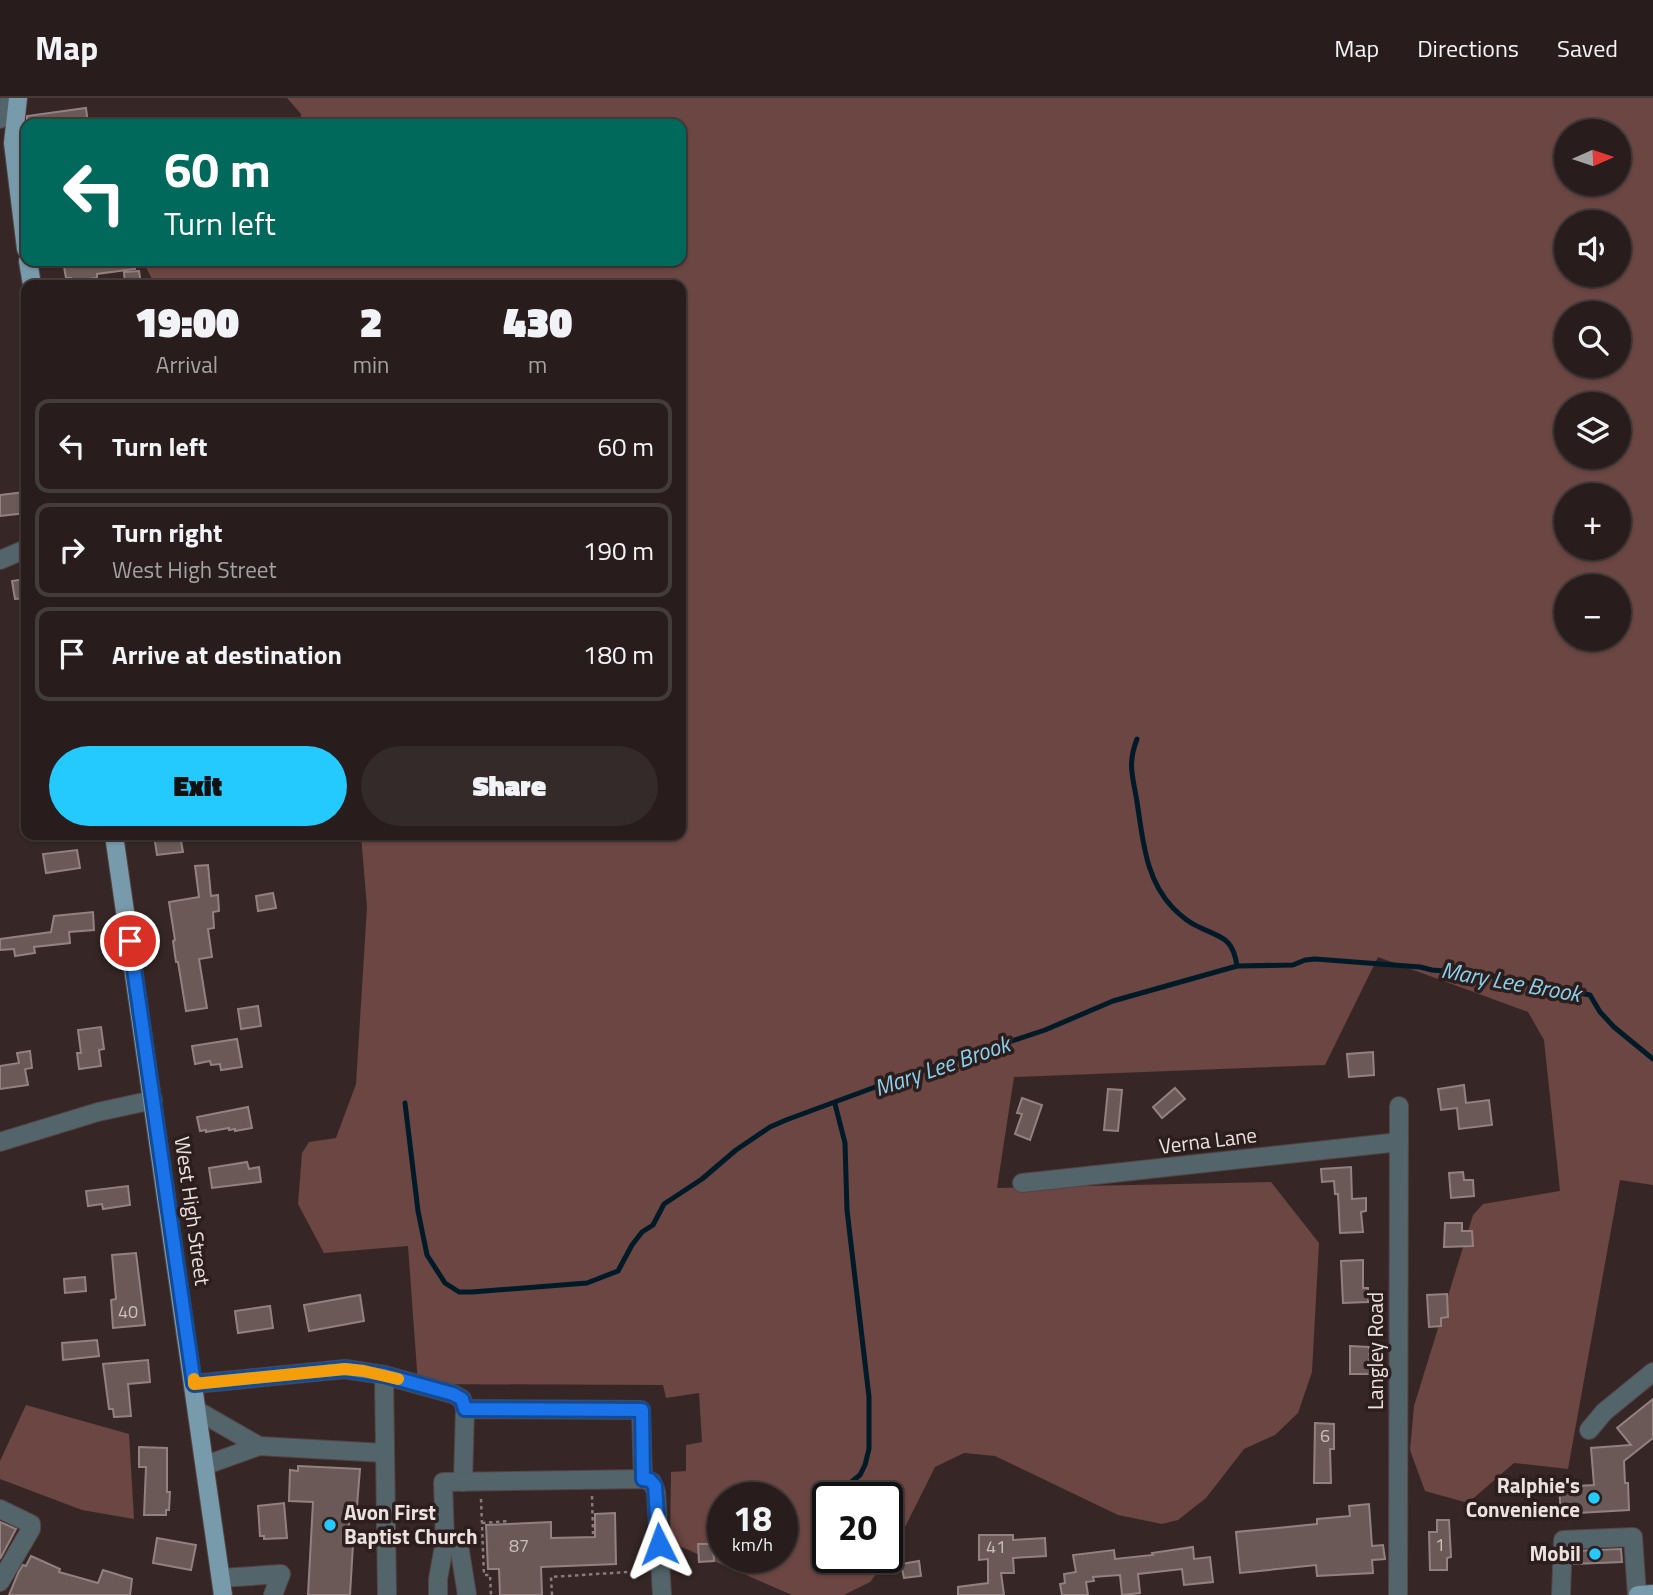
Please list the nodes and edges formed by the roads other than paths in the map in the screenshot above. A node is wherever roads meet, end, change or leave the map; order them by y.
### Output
1 (11, 98) edge
2 (18, 98) edge
3 (0, 119) edge
4 (7, 163) edge
5 (21, 226) edge
6 (21, 551) edge
7 (0, 560) edge
8 (115, 840) edge
9 (153, 1100) junction
10 (1399, 1106) dead end
11 (0, 1142) edge
12 (1399, 1142) junction
13 (1022, 1183) dead end
14 (1653, 1372) edge
15 (384, 1375) junction
16 (194, 1384) junction
17 (465, 1409) junction
18 (198, 1411) junction
19 (1589, 1430) dead end
20 (259, 1446) junction
21 (385, 1453) junction
22 (206, 1465) junction
23 (643, 1479) junction
24 (463, 1482) junction
25 (0, 1509) edge
26 (444, 1541) junction
27 (0, 1582) edge
28 (222, 1586) edge
29 (438, 1587) edge
30 (1653, 1594) edge
31 (273, 1595) edge
32 (387, 1595) edge
33 (467, 1595) edge
34 (662, 1595) edge
35 (1398, 1595) edge
36 (1561, 1595) edge
37 (1638, 1595) edge

1 - 3 street
2 - 4 main road
4 - 5 main road
6 - 7 street
8 - 9 main road, West High Street
9 - 11 street
9 - 16 main road, West High Street
10 - 12 street, Langley Road
12 - 13 street, Verna Lane
12 - 35 street, Langley Road
14 - 19 street
15 - 16 street
15 - 17 street
15 - 21 street
16 - 18 main road, West High Street
17 - 23 street
17 - 24 street
18 - 20 street
18 - 22 main road, West High Street
20 - 21 street
20 - 22 street
21 - 32 street
22 - 28 main road, West High Street
23 - 24 street
23 - 34 street
24 - 26 street
25 - 27 street
26 - 29 street
26 - 33 street
28 - 31 street
30 - 37 main road
36 - 37 street

